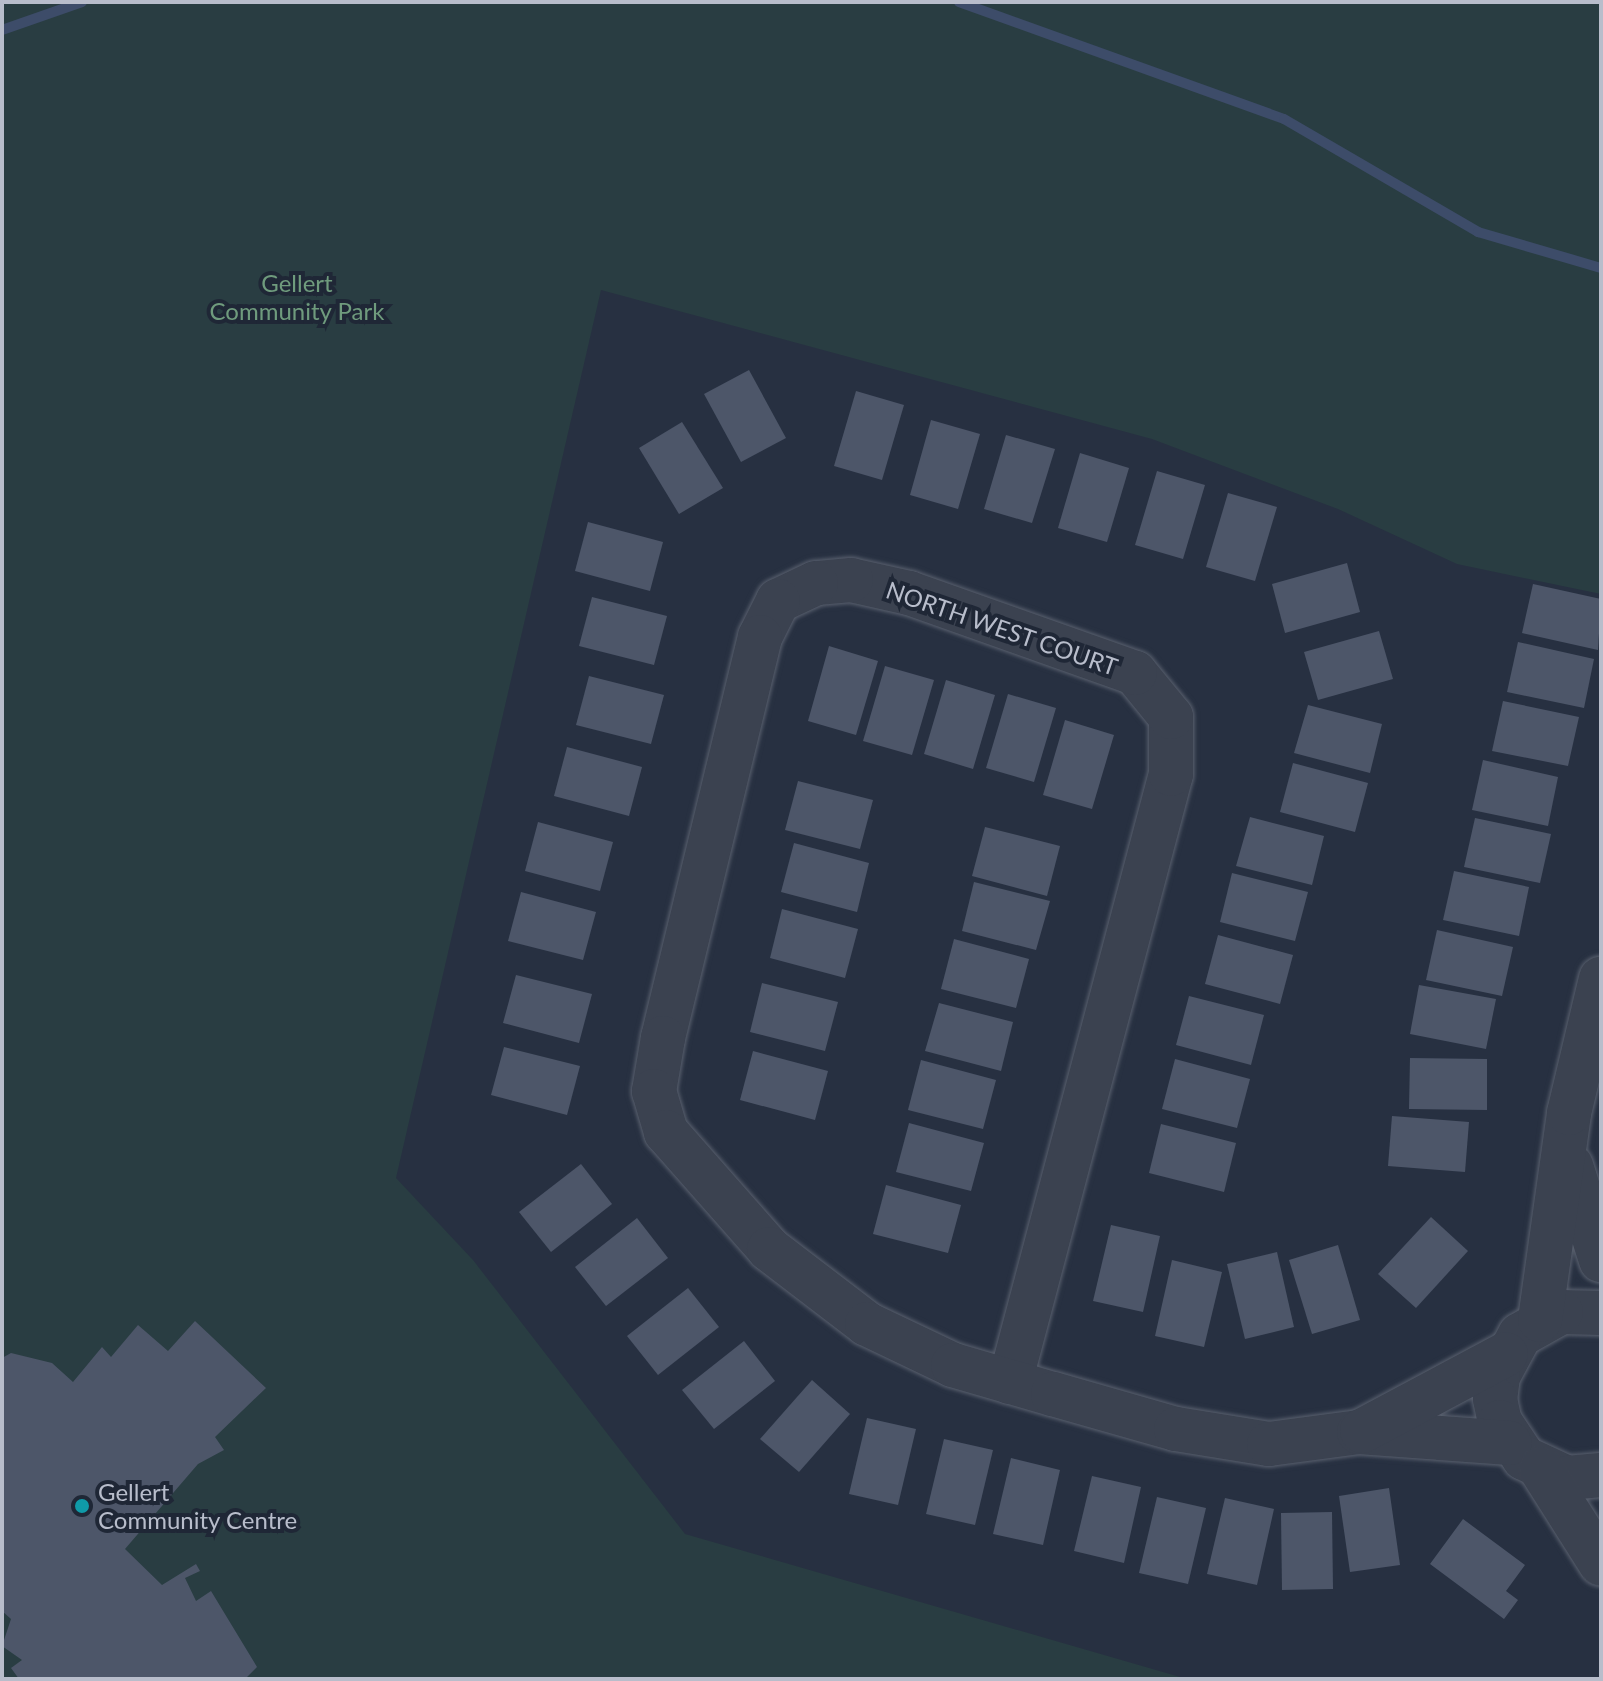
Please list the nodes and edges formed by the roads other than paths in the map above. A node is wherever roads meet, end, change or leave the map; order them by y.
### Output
1 (1601, 979) edge
2 (1565, 1148) junction
3 (1601, 1260) edge
4 (1601, 1313) edge
5 (1540, 1320) junction
6 (1506, 1354) junction
7 (1010, 1382) junction
8 (1359, 1432) junction
9 (1526, 1456) junction
10 (1601, 1475) edge
11 (1601, 1564) edge

1 - 2 street
2 - 3 street
2 - 5 street
4 - 5 street
5 - 6 street
6 - 8 street, NORTH WEST COURT
6 - 9 street
7 - 7 street, NORTH WEST COURT
7 - 8 street, NORTH WEST COURT
8 - 9 street, NORTH WEST COURT
9 - 10 street, NORTH WEST COURT
9 - 11 street

